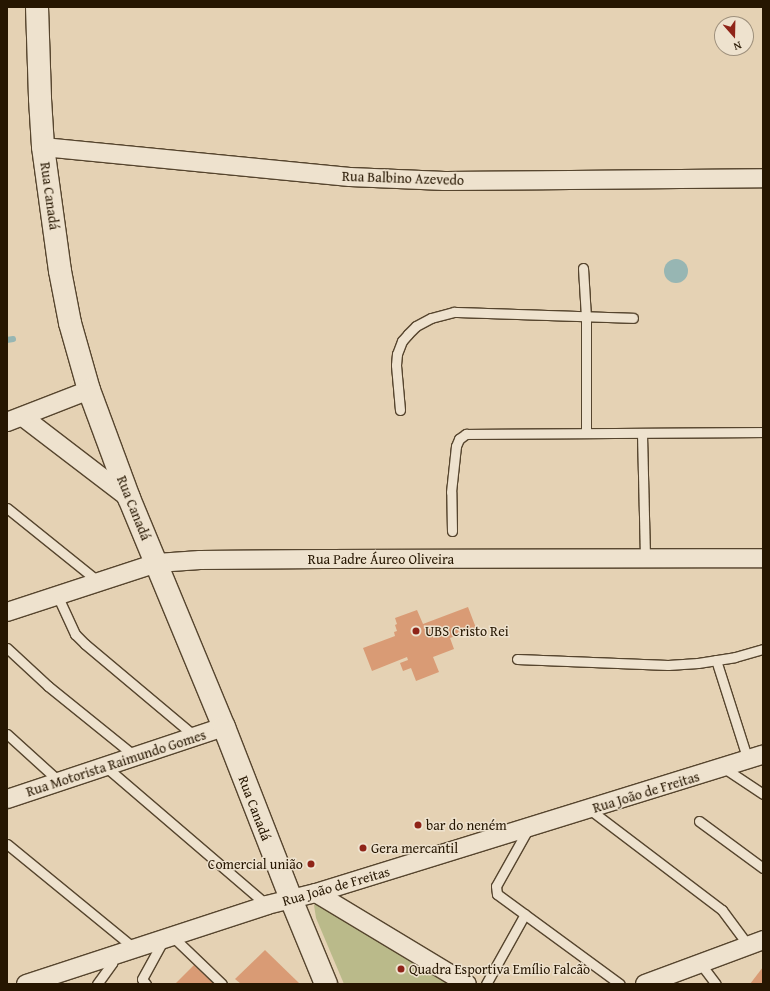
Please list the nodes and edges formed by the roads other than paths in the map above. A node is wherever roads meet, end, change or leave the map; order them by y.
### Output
1 (37, 7) edge
2 (44, 147) junction
3 (763, 178) edge
4 (583, 268) dead end
5 (586, 317) junction
6 (634, 318) dead end
7 (89, 390) junction
8 (400, 410) dead end
9 (15, 420) edge
10 (586, 432) junction
11 (763, 432) edge
12 (642, 434) junction
13 (129, 498) junction
14 (7, 508) edge
15 (452, 531) dead end
16 (763, 558) edge
17 (645, 559) junction
18 (157, 563) junction
19 (99, 582) junction
20 (58, 597) junction
21 (7, 612) edge
22 (7, 648) edge
23 (763, 649) edge
24 (517, 659) dead end
25 (716, 660) junction
26 (224, 727) junction
27 (7, 734) edge
28 (196, 737) junction
29 (136, 757) junction
30 (755, 758) edge
31 (106, 767) junction
32 (724, 768) junction
33 (60, 782) junction
34 (763, 794) edge
35 (7, 799) edge
36 (590, 809) junction
37 (699, 821) dead end
38 (529, 828) junction
39 (7, 844) edge
40 (763, 868) edge
41 (316, 893) junction
42 (290, 899) junction
43 (267, 905) junction
44 (525, 914) junction
45 (168, 937) junction
46 (756, 943) edge
47 (134, 948) junction
48 (114, 955) junction
49 (700, 963) junction
50 (26, 984) edge
51 (97, 984) edge
52 (146, 984) edge
53 (222, 984) edge
54 (326, 984) edge
55 (467, 984) edge
56 (486, 984) edge
57 (620, 984) edge
58 (645, 984) edge
59 (716, 984) edge

1 - 2 street, Rua Canadá
2 - 3 street, Rua Balbino Azevedo
2 - 7 street, Rua Canadá
4 - 5 lane
5 - 6 lane
5 - 8 lane
5 - 10 lane
7 - 9 street
7 - 13 street, Rua Canadá
9 - 13 street
10 - 12 lane
10 - 15 lane
11 - 12 lane
12 - 17 lane
13 - 18 street, Rua Canadá
14 - 19 lane
16 - 17 street, Rua Padre Áureo Oliveira
17 - 18 street, Rua Padre Áureo Oliveira
18 - 19 street, Rua Padre Áureo Oliveira
18 - 26 street, Rua Canadá
19 - 20 street, Rua Padre Áureo Oliveira
20 - 21 street, Rua Padre Áureo Oliveira
20 - 28 lane
22 - 29 lane
23 - 25 lane
24 - 25 lane
25 - 30 lane
26 - 28 street, Rua Motorista Raimundo Gomes
26 - 42 street, Rua Canadá
27 - 33 lane
28 - 29 street, Rua Motorista Raimundo Gomes
29 - 31 street, Rua Motorista Raimundo Gomes
30 - 32 street, Rua João de Freitas
31 - 33 street, Rua Motorista Raimundo Gomes
31 - 43 lane
32 - 34 lane
32 - 36 street, Rua João de Freitas
33 - 35 street, Rua Motorista Raimundo Gomes
36 - 38 street, Rua João de Freitas
36 - 46 lane
37 - 40 lane
38 - 41 street, Rua João de Freitas
38 - 44 lane
39 - 47 lane
41 - 42 street, Rua João de Freitas
41 - 55 street
42 - 43 street, Rua João de Freitas
42 - 54 street, Rua Canadá
43 - 45 street, Rua João de Freitas
44 - 56 lane
44 - 57 lane
45 - 47 street, Rua João de Freitas
45 - 52 lane
45 - 53 lane
46 - 49 street
47 - 48 street, Rua João de Freitas
48 - 50 street, Rua João de Freitas
48 - 51 lane
49 - 58 street
49 - 59 lane

